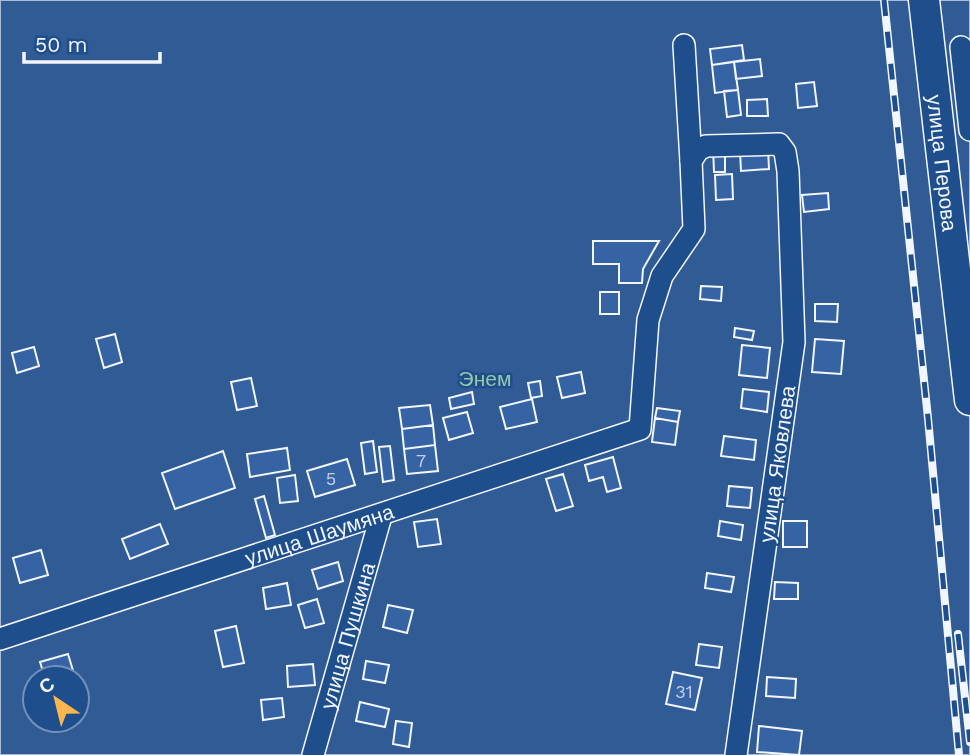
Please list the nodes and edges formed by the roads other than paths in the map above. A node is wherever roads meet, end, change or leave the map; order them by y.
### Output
1 (926, 4) edge
2 (684, 45) dead end
3 (965, 46) edge
4 (930, 52) junction
5 (970, 130) edge
6 (691, 161) junction
7 (968, 362) edge
8 (970, 400) edge
9 (381, 516) junction
10 (0, 639) edge
11 (313, 755) edge
12 (736, 755) edge

1 - 4 highway, улица Перова
2 - 6 street
3 - 4 street
3 - 5 street
4 - 7 highway, улица Перова
6 - 9 street, улица Шаумяна
6 - 12 street, улица Яковлева
7 - 8 highway, улица Перова
9 - 10 street, улица Шаумяна
9 - 11 street, улица Пушкина

